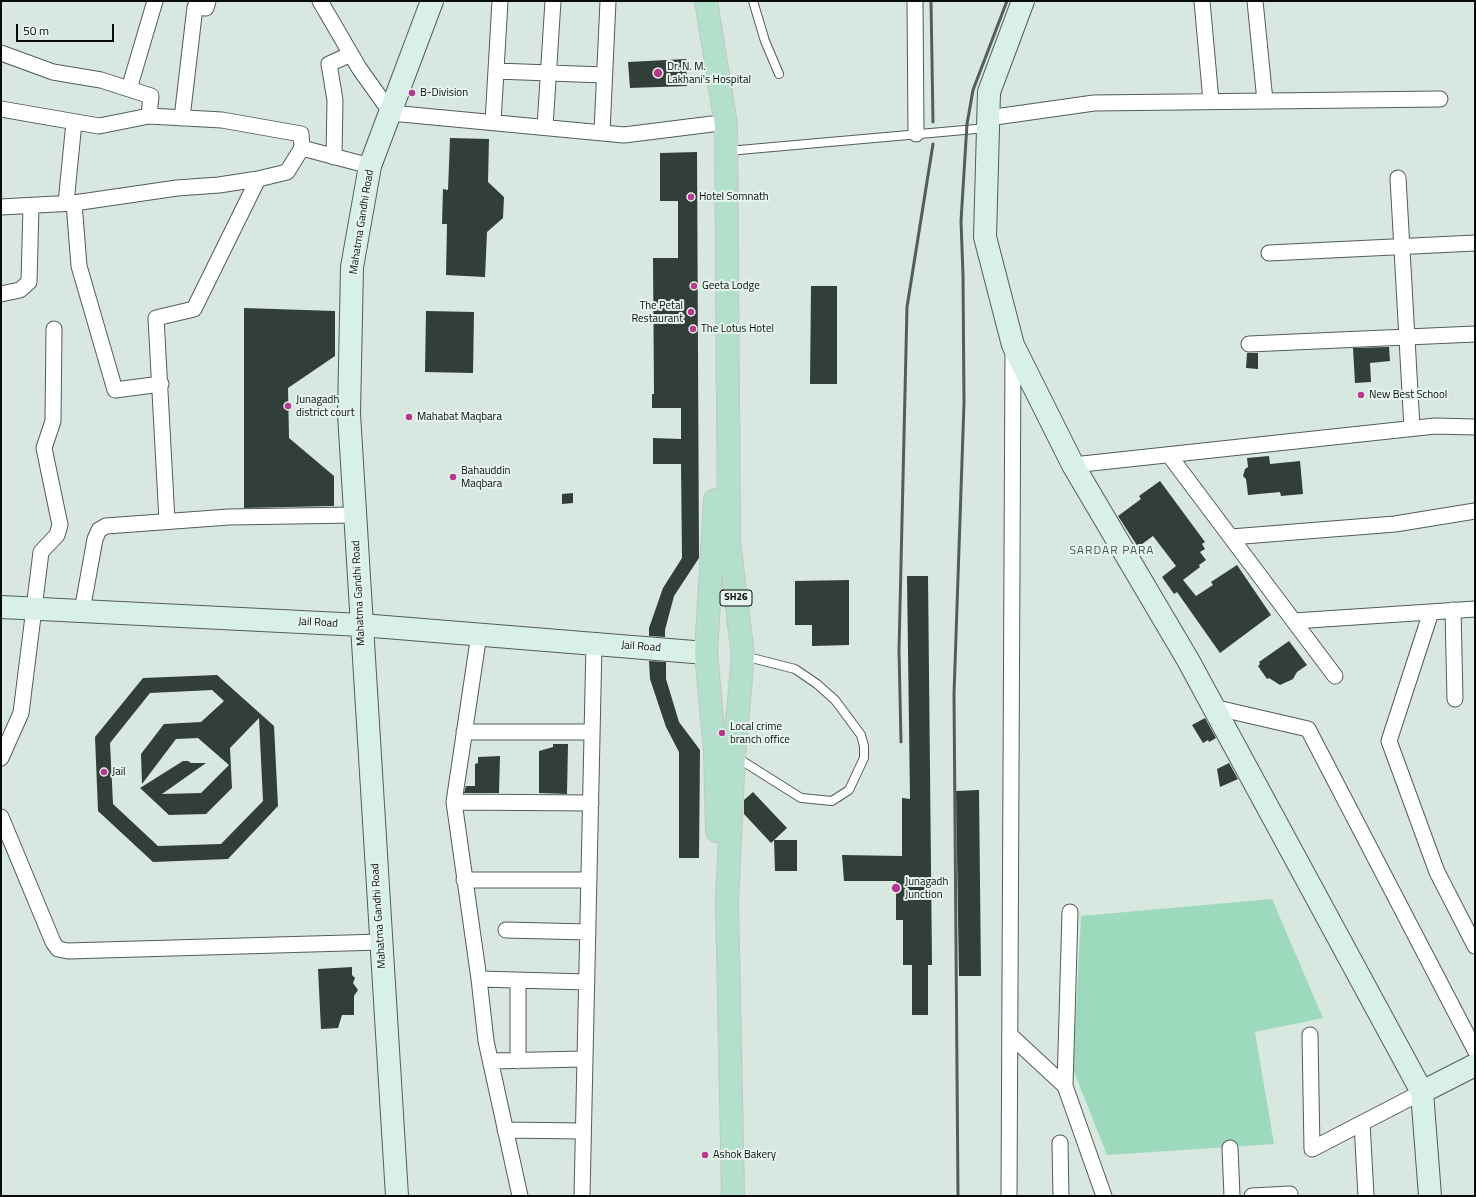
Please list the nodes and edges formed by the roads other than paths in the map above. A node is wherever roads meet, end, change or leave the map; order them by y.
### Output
1 (155, 1) edge
2 (208, 1) edge
3 (320, 1) edge
4 (432, 1) edge
5 (500, 1) edge
6 (553, 1) edge
7 (608, 1) edge
8 (692, 1) edge
9 (706, 1) edge
10 (753, 1) edge
11 (915, 1) edge
12 (1023, 1) edge
13 (1202, 1) edge
14 (1255, 1) edge
15 (1, 53) edge
16 (351, 54) junction
17 (496, 71) junction
18 (548, 73) junction
19 (778, 74) dead end
20 (604, 75) junction
21 (129, 89) junction
22 (1440, 99) dead end
23 (1211, 101) junction
24 (1265, 101) junction
25 (1, 109) edge
26 (391, 113) junction
27 (149, 116) junction
28 (182, 118) junction
29 (74, 122) junction
30 (493, 122) junction
31 (988, 123) junction
32 (712, 124) junction
33 (544, 127) junction
34 (602, 132) junction
35 (916, 134) junction
36 (302, 148) junction
37 (721, 152) junction
38 (334, 157) junction
39 (370, 166) junction
40 (1398, 178) dead end
41 (258, 179) junction
42 (70, 203) junction
43 (32, 206) junction
44 (1, 207) edge
45 (1475, 243) edge
46 (1402, 246) junction
47 (1269, 253) dead end
48 (1, 294) edge
49 (54, 329) dead end
50 (1475, 334) edge
51 (1407, 337) junction
52 (1249, 344) dead end
53 (1013, 345) junction
54 (161, 384) junction
55 (1475, 427) edge
56 (1412, 428) junction
57 (1169, 455) junction
58 (1073, 465) junction
59 (1475, 511) edge
60 (355, 515) junction
61 (167, 521) junction
62 (1231, 537) junction
63 (710, 598) junction
64 (736, 599) junction
65 (1, 607) edge
66 (1475, 609) edge
67 (35, 610) junction
68 (1452, 610) junction
69 (82, 611) junction
70 (1431, 612) junction
71 (1294, 621) junction
72 (361, 625) junction
73 (479, 634) junction
74 (594, 644) junction
75 (706, 653) junction
76 (743, 656) junction
77 (1335, 676) dead end
78 (740, 684) junction
79 (708, 685) junction
80 (1455, 698) dead end
81 (1213, 707) junction
82 (464, 732) junction
83 (592, 732) junction
84 (734, 755) junction
85 (1, 758) edge
86 (454, 802) junction
87 (590, 804) junction
88 (1, 817) edge
89 (464, 880) junction
90 (589, 880) junction
91 (1070, 912) dead end
92 (506, 930) dead end
93 (588, 932) junction
94 (381, 942) junction
95 (1475, 946) edge
96 (479, 979) junction
97 (518, 980) junction
98 (586, 982) junction
99 (1010, 1035) junction
100 (1310, 1035) dead end
101 (1475, 1050) edge
102 (585, 1060) junction
103 (491, 1061) junction
104 (518, 1061) junction
105 (1475, 1065) edge
106 (1065, 1086) junction
107 (1422, 1092) junction
108 (1362, 1123) junction
109 (505, 1130) junction
110 (583, 1131) junction
111 (1060, 1143) dead end
112 (1230, 1148) dead end
113 (1290, 1194) dead end
114 (397, 1196) edge
115 (520, 1196) edge
116 (582, 1196) edge
117 (721, 1196) edge
118 (733, 1196) edge
119 (1009, 1196) edge
120 (1060, 1196) edge
121 (1104, 1196) edge
122 (1232, 1196) edge
123 (1252, 1196) edge
124 (1267, 1196) edge
125 (1366, 1196) edge
126 (1430, 1196) edge

1 - 21 street
2 - 28 street
3 - 16 street
4 - 26 street, Mahatma Gandhi Road
5 - 17 street
6 - 18 street
7 - 20 street
8 - 32 main road, SH26
9 - 37 main road, SH26
10 - 19 lane
11 - 35 street
12 - 31 street
13 - 23 street
14 - 24 street
15 - 21 street
16 - 26 street
16 - 38 street
17 - 18 street
17 - 30 street
18 - 20 street
18 - 33 street
20 - 34 street
21 - 27 street
22 - 24 street
23 - 24 street
23 - 31 street
25 - 29 street
26 - 30 street
26 - 39 street, Mahatma Gandhi Road
27 - 28 street
27 - 29 street
28 - 36 street
29 - 42 street
30 - 33 street
31 - 35 lane
31 - 53 street
32 - 34 street
32 - 37 main road, SH26
33 - 34 street
35 - 37 lane
36 - 38 street
36 - 41 street
37 - 63 main road, SH26
37 - 64 main road, SH26
38 - 39 street
39 - 60 street, Mahatma Gandhi Road
40 - 46 street
41 - 42 street
41 - 54 street
42 - 43 street
42 - 54 street
43 - 44 street
43 - 48 street
45 - 46 street
46 - 47 street
46 - 51 street
49 - 67 street
50 - 51 street
51 - 52 street
51 - 56 street
53 - 58 street
53 - 99 street
54 - 61 street
55 - 56 street
56 - 57 street
57 - 58 street
57 - 62 street
58 - 81 street
59 - 62 street
60 - 61 street
60 - 72 street, Mahatma Gandhi Road
61 - 69 street
62 - 71 street
63 - 64 main road
63 - 75 main road, SH26
64 - 76 main road, SH26
65 - 67 street, Jail Road
66 - 68 street
67 - 69 street, Jail Road
67 - 85 street
68 - 70 street
68 - 80 street
69 - 72 street, Jail Road
70 - 71 street
70 - 95 street
71 - 77 street
72 - 73 street, Jail Road
72 - 94 street, Mahatma Gandhi Road
73 - 74 street, Jail Road
73 - 82 street
74 - 75 street, Jail Road
74 - 83 street
75 - 79 main road, SH26
76 - 78 main road, SH26
76 - 84 lane
78 - 79 main road
78 - 84 main road, SH26
79 - 117 main road, SH26
81 - 101 street
81 - 107 street
82 - 83 street
82 - 86 street
83 - 87 street
84 - 118 main road, SH26
86 - 87 street
86 - 89 street
87 - 90 street
88 - 94 street
89 - 90 street
89 - 96 street
90 - 93 street
91 - 106 street
92 - 93 street
93 - 98 street
94 - 114 street, Mahatma Gandhi Road
96 - 97 street
96 - 103 street
97 - 98 street
97 - 104 street
98 - 102 street
99 - 106 street
99 - 119 street
100 - 108 street
102 - 104 street
102 - 110 street
103 - 104 street
103 - 109 street
105 - 107 street
106 - 121 street
107 - 108 street
107 - 126 street
108 - 125 street
109 - 110 street
109 - 115 street
110 - 116 street
111 - 120 street
112 - 122 street
113 - 124 street
123 - 124 street

